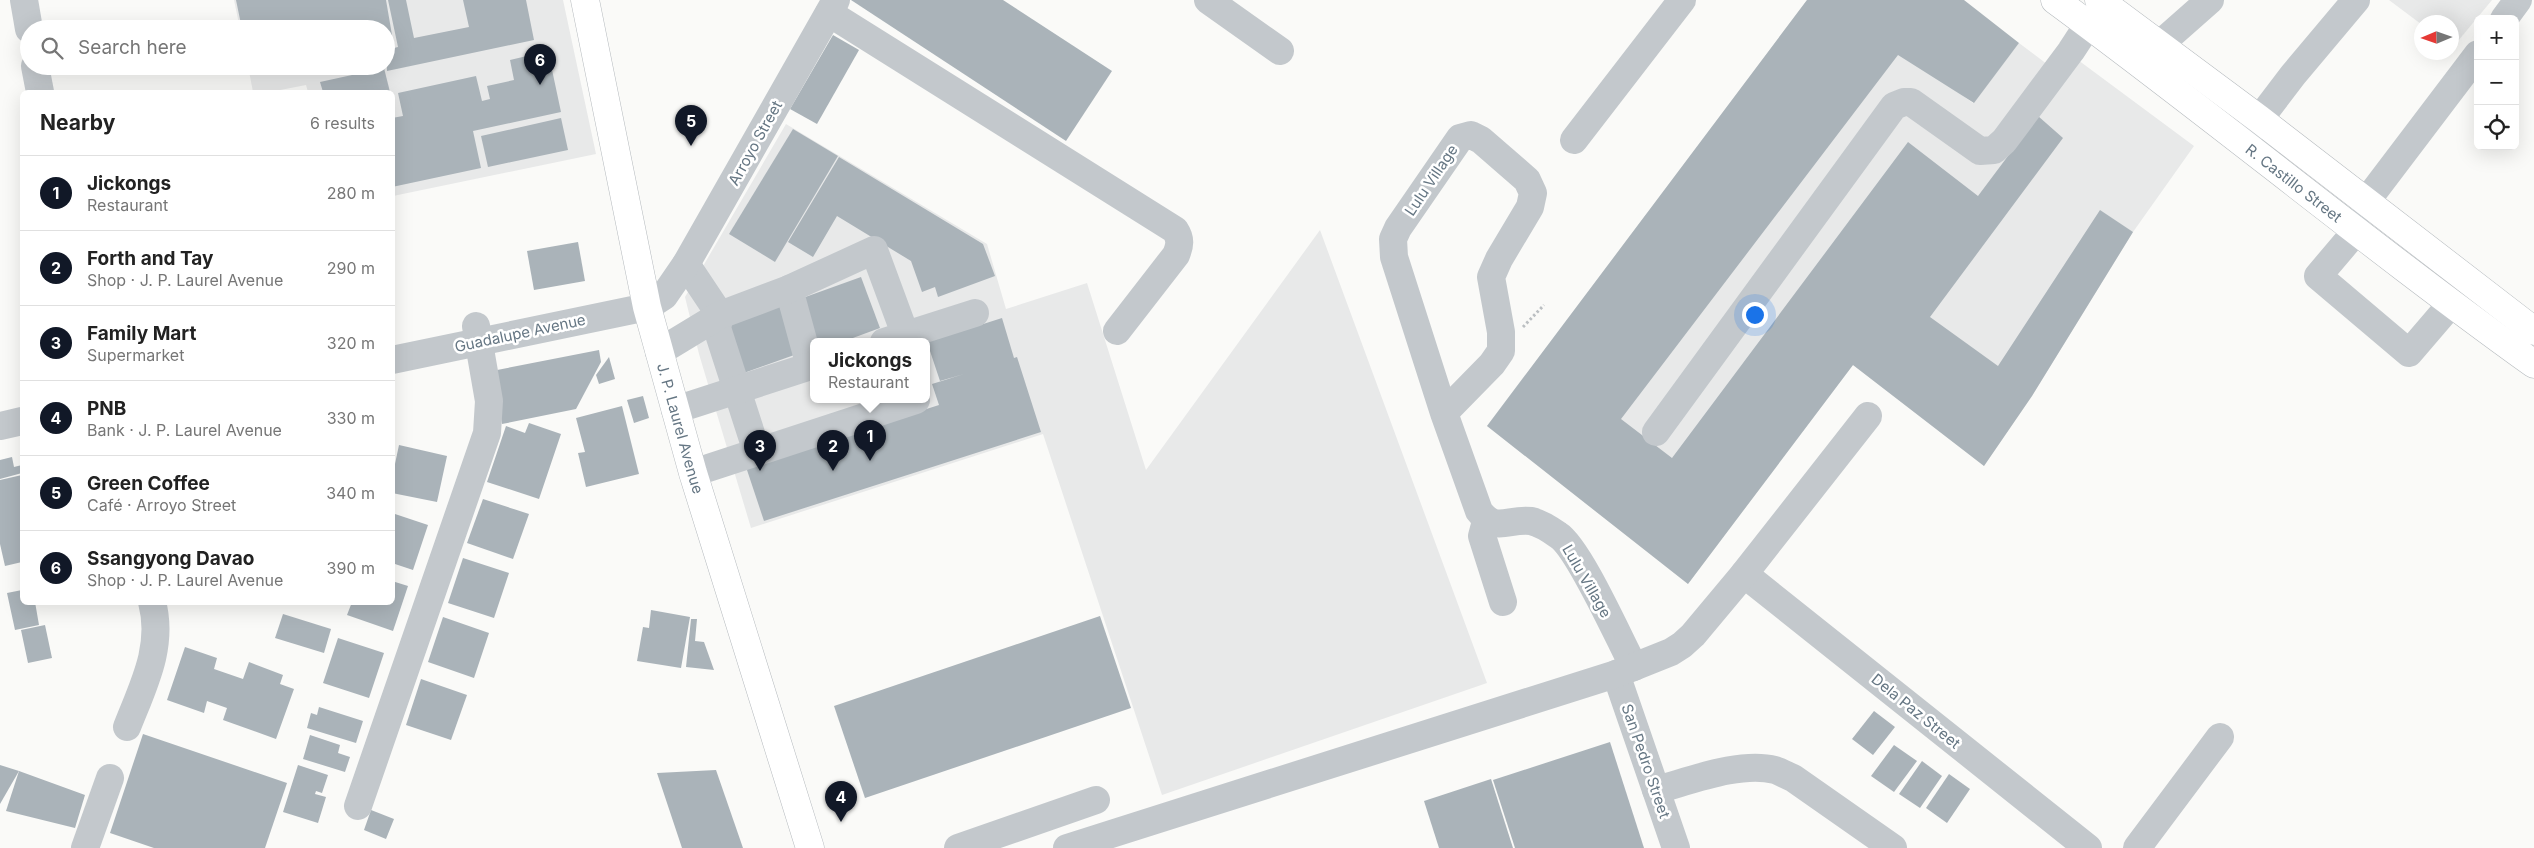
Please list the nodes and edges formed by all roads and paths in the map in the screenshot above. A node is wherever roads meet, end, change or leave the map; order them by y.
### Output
1 (24, 0) edge
2 (585, 0) edge
3 (1208, 0) edge
4 (1682, 0) edge
5 (2055, 0) edge
6 (2210, 0) edge
7 (2356, 0) edge
8 (2518, 0) edge
9 (832, 6) edge
10 (2097, 9) edge
11 (2507, 15) edge
12 (27, 20) edge
13 (2159, 45) junction
14 (1280, 51) dead end
15 (2474, 59) edge
16 (2138, 63) junction
17 (37, 75) edge
18 (40, 90) edge
19 (2259, 119) junction
20 (1574, 140) dead end
21 (2242, 142) junction
22 (2366, 203) junction
23 (2357, 230) junction
24 (680, 274) junction
25 (789, 289) junction
26 (646, 299) junction
27 (2451, 304) junction
28 (975, 312) dead end
29 (720, 315) junction
30 (1117, 331) dead end
31 (2534, 331) edge
32 (478, 334) junction
33 (898, 338) edge
34 (904, 338) edge
35 (395, 344) edge
36 (659, 352) junction
37 (395, 359) edge
38 (810, 359) edge
39 (2534, 364) edge
40 (810, 367) edge
41 (738, 390) junction
42 (907, 403) edge
43 (675, 410) junction
44 (1444, 413) junction
45 (1868, 416) dead end
46 (20, 421) edge
47 (0, 426) edge
48 (1656, 432) dead end
49 (20, 437) edge
50 (0, 442) edge
51 (757, 452) junction
52 (693, 473) junction
53 (1486, 521) junction
54 (1744, 574) junction
55 (1503, 602) dead end
56 (153, 605) edge
57 (1625, 670) junction
58 (127, 726) dead end
59 (2220, 736) dead end
60 (110, 778) dead end
61 (1656, 790) junction
62 (1096, 800) dead end
63 (358, 806) dead end
64 (85, 848) edge
65 (810, 848) edge
66 (958, 848) edge
67 (1067, 848) edge
68 (1676, 848) edge
69 (1893, 848) edge
70 (2088, 848) edge
71 (2137, 848) edge

1 - 12 street
2 - 26 main road, J. P. Laurel Avenue
3 - 14 street
4 - 20 street
5 - 10 main road, R. Castillo Street
6 - 13 street
7 - 19 street
8 - 11 street
9 - 24 street, Arroyo Street
9 - 30 street
10 - 13 main road, R. Castillo Street
10 - 16 main road, R. Castillo Street
10 - 48 street
13 - 16 street
13 - 19 main road, R. Castillo Street
15 - 22 street
16 - 21 main road, R. Castillo Street
17 - 18 street
19 - 21 street
19 - 22 main road, R. Castillo Street
21 - 23 main road, R. Castillo Street
22 - 31 main road, R. Castillo Street
23 - 27 main road, R. Castillo Street
23 - 27 street
24 - 26 street, Arroyo Street
24 - 29 street
25 - 29 street
25 - 33 street
25 - 38 street
26 - 32 street, Guadalupe Avenue
26 - 36 main road, J. P. Laurel Avenue
27 - 39 main road, R. Castillo Street
28 - 34 street
29 - 36 street
29 - 41 street
32 - 35 street, Guadalupe Avenue
32 - 37 street, Guadalupe Avenue
32 - 63 street
36 - 43 main road, J. P. Laurel Avenue
40 - 41 street
41 - 43 street
41 - 51 street
42 - 51 street
43 - 52 main road, J. P. Laurel Avenue
44 - 44 street, Lulu Village
44 - 53 street, Lulu Village
45 - 54 street
46 - 47 street
49 - 50 street
51 - 52 street
52 - 65 main road, J. P. Laurel Avenue
53 - 55 street
53 - 57 street, Lulu Village
54 - 57 street
54 - 70 street, Dela Paz Street
56 - 58 street
57 - 61 street, San Pedro Street
57 - 67 street
59 - 71 street
60 - 64 street
61 - 68 street, San Pedro Street
61 - 69 street
62 - 66 street

